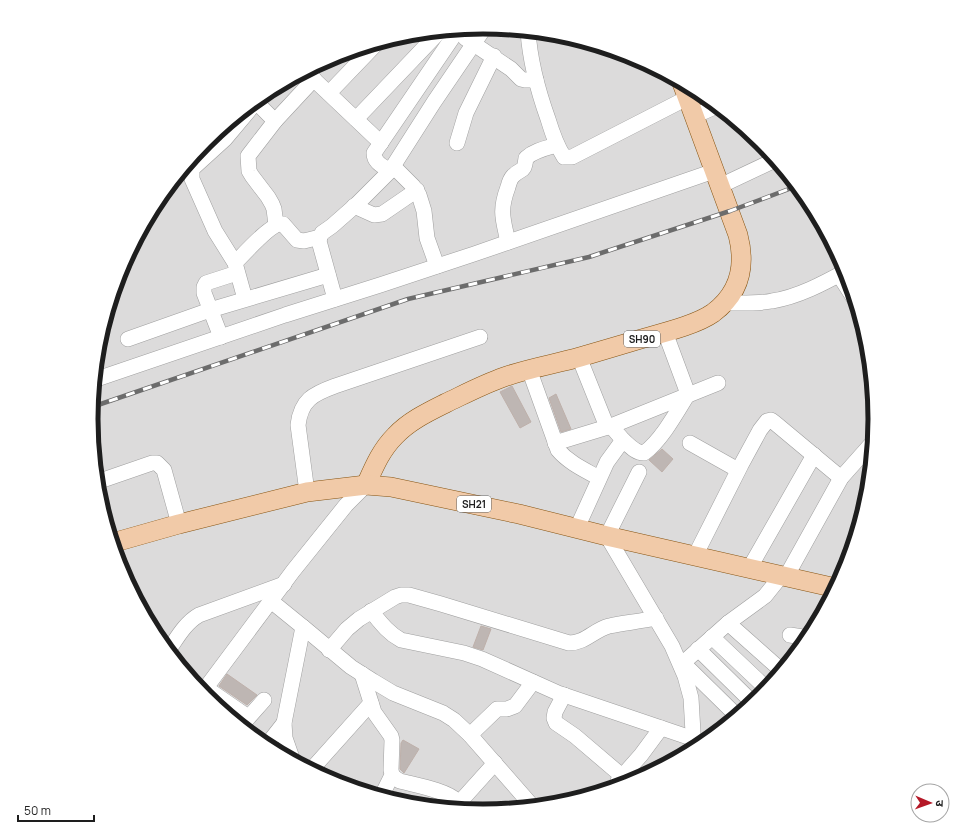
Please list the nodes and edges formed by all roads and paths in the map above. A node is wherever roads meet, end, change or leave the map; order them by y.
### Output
1 (480, 34) edge
2 (452, 35) edge
3 (462, 35) edge
4 (434, 37) edge
5 (529, 37) edge
6 (473, 44) junction
7 (370, 51) edge
8 (494, 56) junction
9 (310, 75) edge
10 (536, 80) junction
11 (685, 91) edge
12 (329, 93) junction
13 (260, 105) edge
14 (711, 109) edge
15 (694, 116) junction
16 (244, 117) edge
17 (356, 119) junction
18 (275, 121) junction
19 (381, 142) junction
20 (457, 143) dead end
21 (213, 144) edge
22 (557, 145) junction
23 (770, 162) edge
24 (192, 166) edge
25 (392, 169) junction
26 (717, 178) junction
27 (417, 190) junction
28 (354, 206) junction
29 (276, 225) junction
30 (320, 237) junction
31 (508, 242) junction
32 (437, 266) junction
33 (236, 268) junction
34 (840, 274) edge
35 (328, 275) junction
36 (245, 299) junction
37 (335, 299) junction
38 (723, 303) junction
39 (210, 310) junction
40 (665, 332) junction
41 (221, 337) junction
42 (480, 337) dead end
43 (128, 339) dead end
44 (579, 357) junction
45 (529, 369) junction
46 (100, 376) edge
47 (718, 383) dead end
48 (688, 394) junction
49 (609, 426) junction
50 (623, 440) junction
51 (555, 443) junction
52 (690, 443) dead end
53 (868, 448) edge
54 (814, 455) junction
55 (738, 470) junction
56 (638, 472) dead end
57 (599, 478) junction
58 (841, 478) junction
59 (103, 480) edge
60 (366, 485) junction
61 (307, 492) junction
62 (179, 524) junction
63 (577, 528) junction
64 (607, 536) junction
65 (118, 541) edge
66 (695, 556) junction
67 (749, 569) junction
68 (784, 576) junction
69 (284, 584) junction
70 (830, 587) edge
71 (271, 601) junction
72 (371, 611) junction
73 (656, 618) junction
74 (728, 623) junction
75 (303, 627) junction
76 (790, 635) dead end
77 (712, 637) junction
78 (802, 637) edge
79 (171, 646) edge
80 (698, 649) junction
81 (329, 650) junction
82 (680, 660) junction
83 (778, 668) edge
84 (362, 674) junction
85 (533, 682) junction
86 (763, 685) edge
87 (206, 688) edge
88 (564, 695) junction
89 (749, 699) edge
90 (264, 700) dead end
91 (371, 703) junction
92 (733, 712) edge
93 (244, 722) edge
94 (284, 723) junction
95 (661, 728) junction
96 (470, 735) junction
97 (270, 741) edge
98 (694, 742) edge
99 (692, 743) edge
100 (290, 753) edge
101 (495, 763) junction
102 (314, 766) edge
103 (392, 774) junction
104 (621, 780) edge
105 (618, 781) edge
106 (384, 792) edge
107 (529, 802) edge
108 (459, 804) edge
109 (462, 804) edge

1 - 6 street
2 - 19 street
3 - 6 street
4 - 17 street
5 - 10 street
6 - 8 street
6 - 25 street
7 - 12 street
8 - 10 street
8 - 20 street
9 - 12 street
9 - 18 street
10 - 22 street
11 - 15 main road, SH90
11 - 22 street
12 - 17 street
13 - 18 street
14 - 15 street
15 - 26 main road, SH90
16 - 21 street
17 - 19 street
18 - 29 street
19 - 25 street
22 - 31 street
23 - 26 street
24 - 33 street
25 - 27 street
25 - 28 street
26 - 31 street
26 - 38 main road, SH90
27 - 28 street
27 - 32 street
28 - 30 street
29 - 30 street
29 - 33 street
30 - 35 street
31 - 32 street
32 - 37 street
33 - 36 street
33 - 39 street
34 - 38 street
35 - 36 street
35 - 37 street
36 - 39 street
37 - 41 street
38 - 40 main road, SH90
39 - 41 street
39 - 43 street
40 - 44 main road, SH90
40 - 48 street
41 - 46 street
42 - 61 street
44 - 45 main road, SH90
44 - 49 street
45 - 51 street
45 - 60 main road, SH90
47 - 48 street
48 - 49 street
48 - 50 street
49 - 50 street
49 - 51 street
50 - 57 street
51 - 57 street
52 - 55 street
53 - 58 street
54 - 55 street
54 - 58 street
54 - 67 street
55 - 66 street
56 - 64 street
57 - 63 street
58 - 68 street
59 - 62 street
60 - 61 main road, SH21
60 - 63 main road, SH21
60 - 69 street
61 - 62 main road, SH21
62 - 65 main road, SH21
63 - 64 main road, SH21
64 - 66 main road, SH21
64 - 73 street
66 - 67 main road, SH21
67 - 68 main road, SH21
68 - 70 main road, SH21
68 - 74 street
69 - 71 street
69 - 79 street
71 - 75 street
71 - 87 street
72 - 73 street
72 - 81 street
72 - 85 street
73 - 82 street
74 - 77 street
74 - 83 street
75 - 81 street
75 - 94 street
76 - 78 street
77 - 80 street
77 - 86 street
80 - 82 street
80 - 89 street
81 - 84 street
82 - 92 street
82 - 98 street
84 - 91 street
84 - 96 street
85 - 88 street
85 - 96 street
88 - 95 street
88 - 105 street
90 - 93 street
91 - 102 street
91 - 103 street
94 - 97 street
94 - 100 street
95 - 99 street
95 - 104 street
96 - 101 street
101 - 107 street
101 - 109 street
103 - 106 street
103 - 108 street

